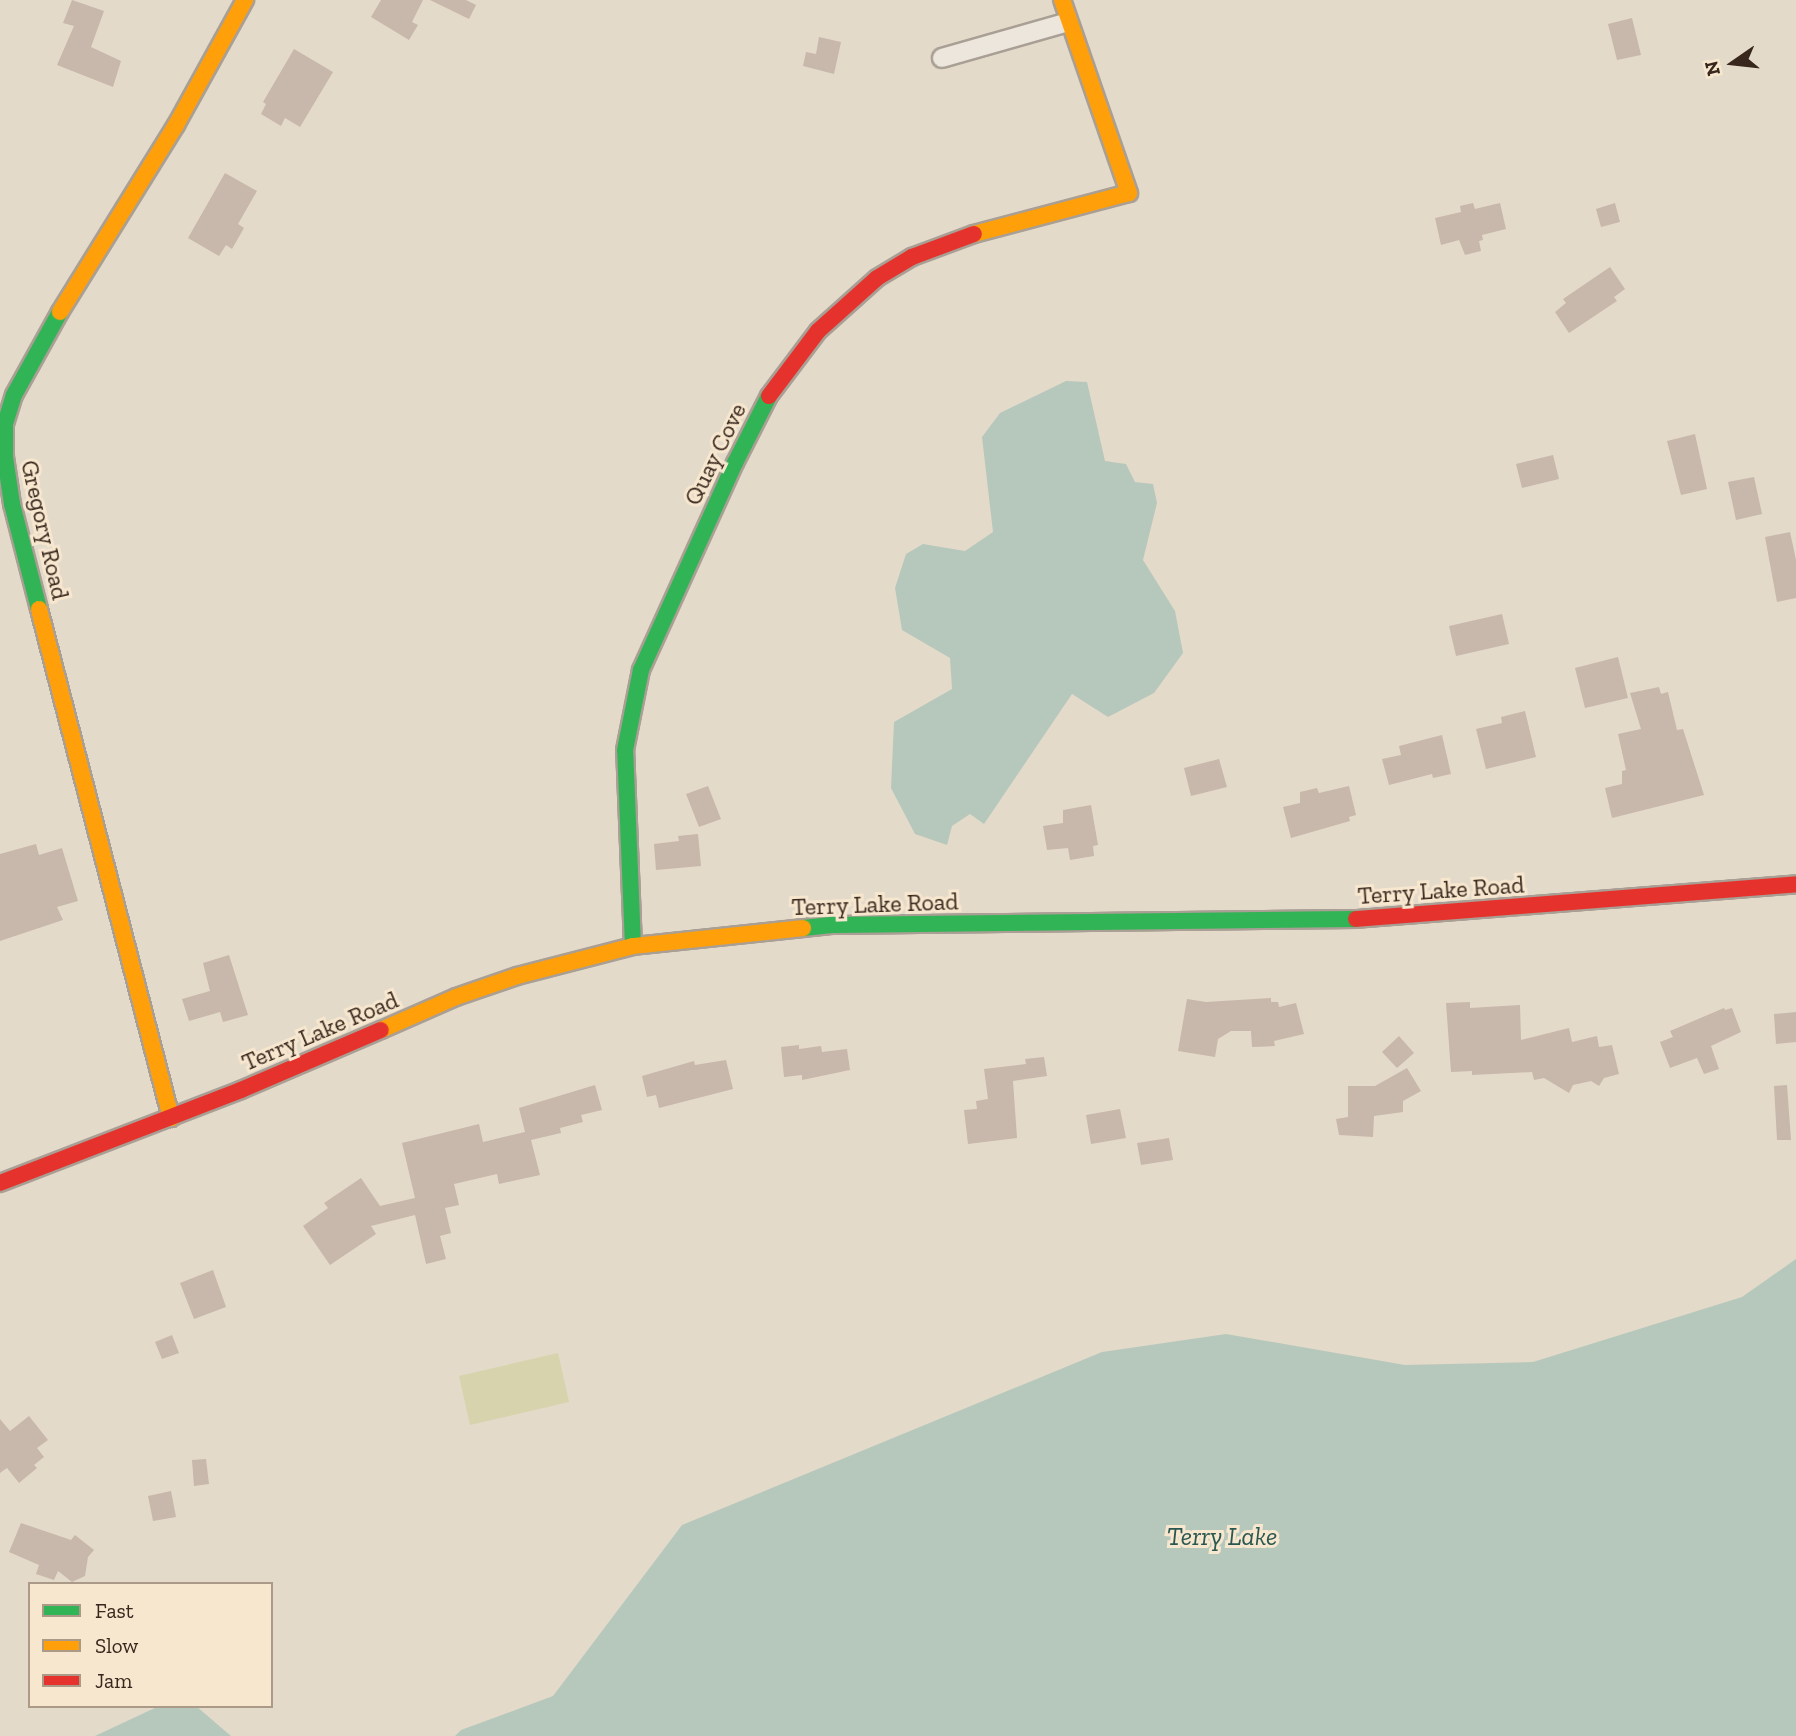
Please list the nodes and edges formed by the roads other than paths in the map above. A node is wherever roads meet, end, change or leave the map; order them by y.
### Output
1 (245, 0) edge
2 (1062, 0) edge
3 (1068, 22) junction
4 (942, 58) dead end
5 (1796, 884) edge
6 (633, 946) junction
7 (171, 1118) junction
8 (0, 1183) edge

1 - 7 street, Gregory Road
2 - 3 street
3 - 4 street
3 - 6 street, Quay Cove
5 - 6 street, Terry Lake Road
6 - 7 street, Terry Lake Road
7 - 8 street, Terry Lake Road

